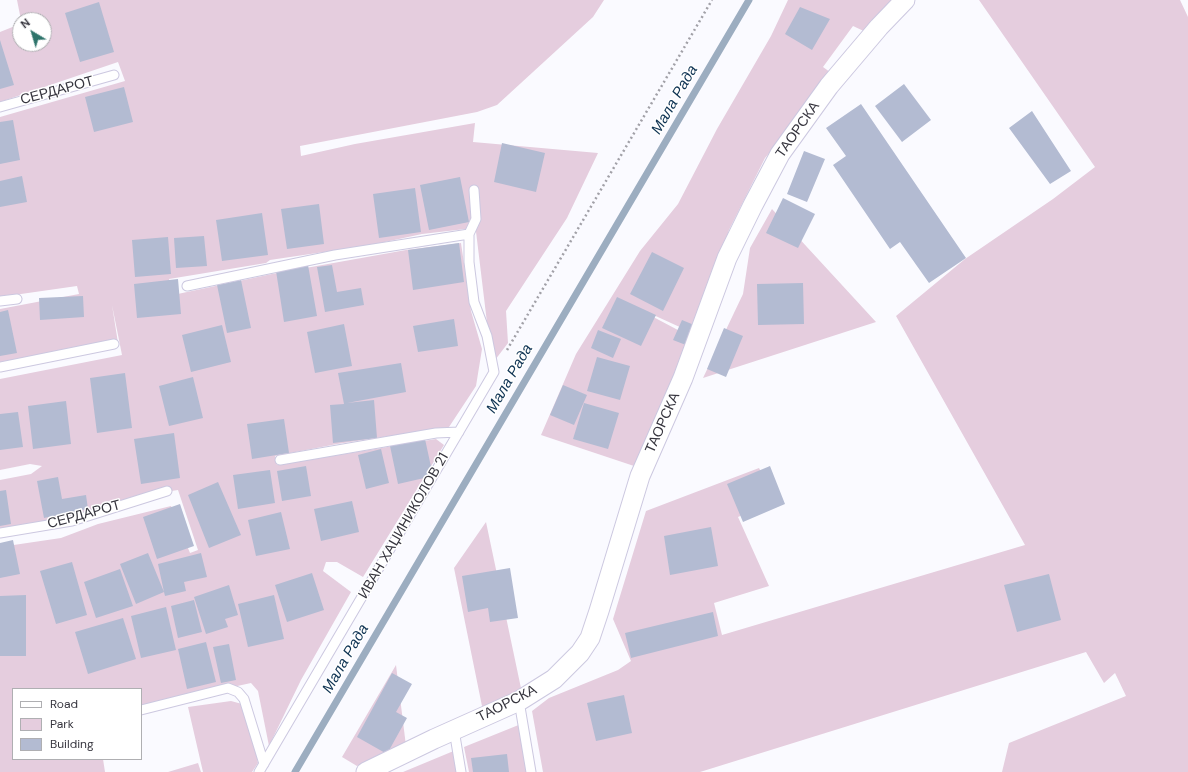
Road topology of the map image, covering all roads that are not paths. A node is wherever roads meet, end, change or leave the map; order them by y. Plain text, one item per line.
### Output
1 (905, 0) edge
2 (114, 75) dead end
3 (0, 107) edge
4 (474, 190) dead end
5 (469, 234) junction
6 (187, 286) dead end
7 (16, 299) dead end
8 (0, 301) edge
9 (114, 344) dead end
10 (0, 367) edge
11 (459, 432) junction
12 (280, 460) dead end
13 (167, 491) dead end
14 (0, 533) edge
15 (519, 701) junction
16 (142, 710) edge
17 (454, 730) junction
18 (262, 768) edge
19 (366, 772) edge
20 (461, 772) edge
21 (531, 772) edge

1 - 15 street, ТАОРСКА
2 - 3 lane, СЕРДАРОТ
4 - 5 lane
5 - 6 lane
5 - 11 lane, ИВАН ХАЏИНИКОЛОВ 21
7 - 8 lane
9 - 10 lane
11 - 12 lane, ИВАН ХАЏИНИКОЛОВ 21
11 - 18 lane, ИВАН ХАЏИНИКОЛОВ 21
13 - 14 lane, СЕРДАРОТ
15 - 17 street, ТАОРСКА
15 - 21 lane
16 - 18 lane, ИВАН ХАЏИНИКОЛОВ 21
17 - 19 street, ТАОРСКА
17 - 20 lane

